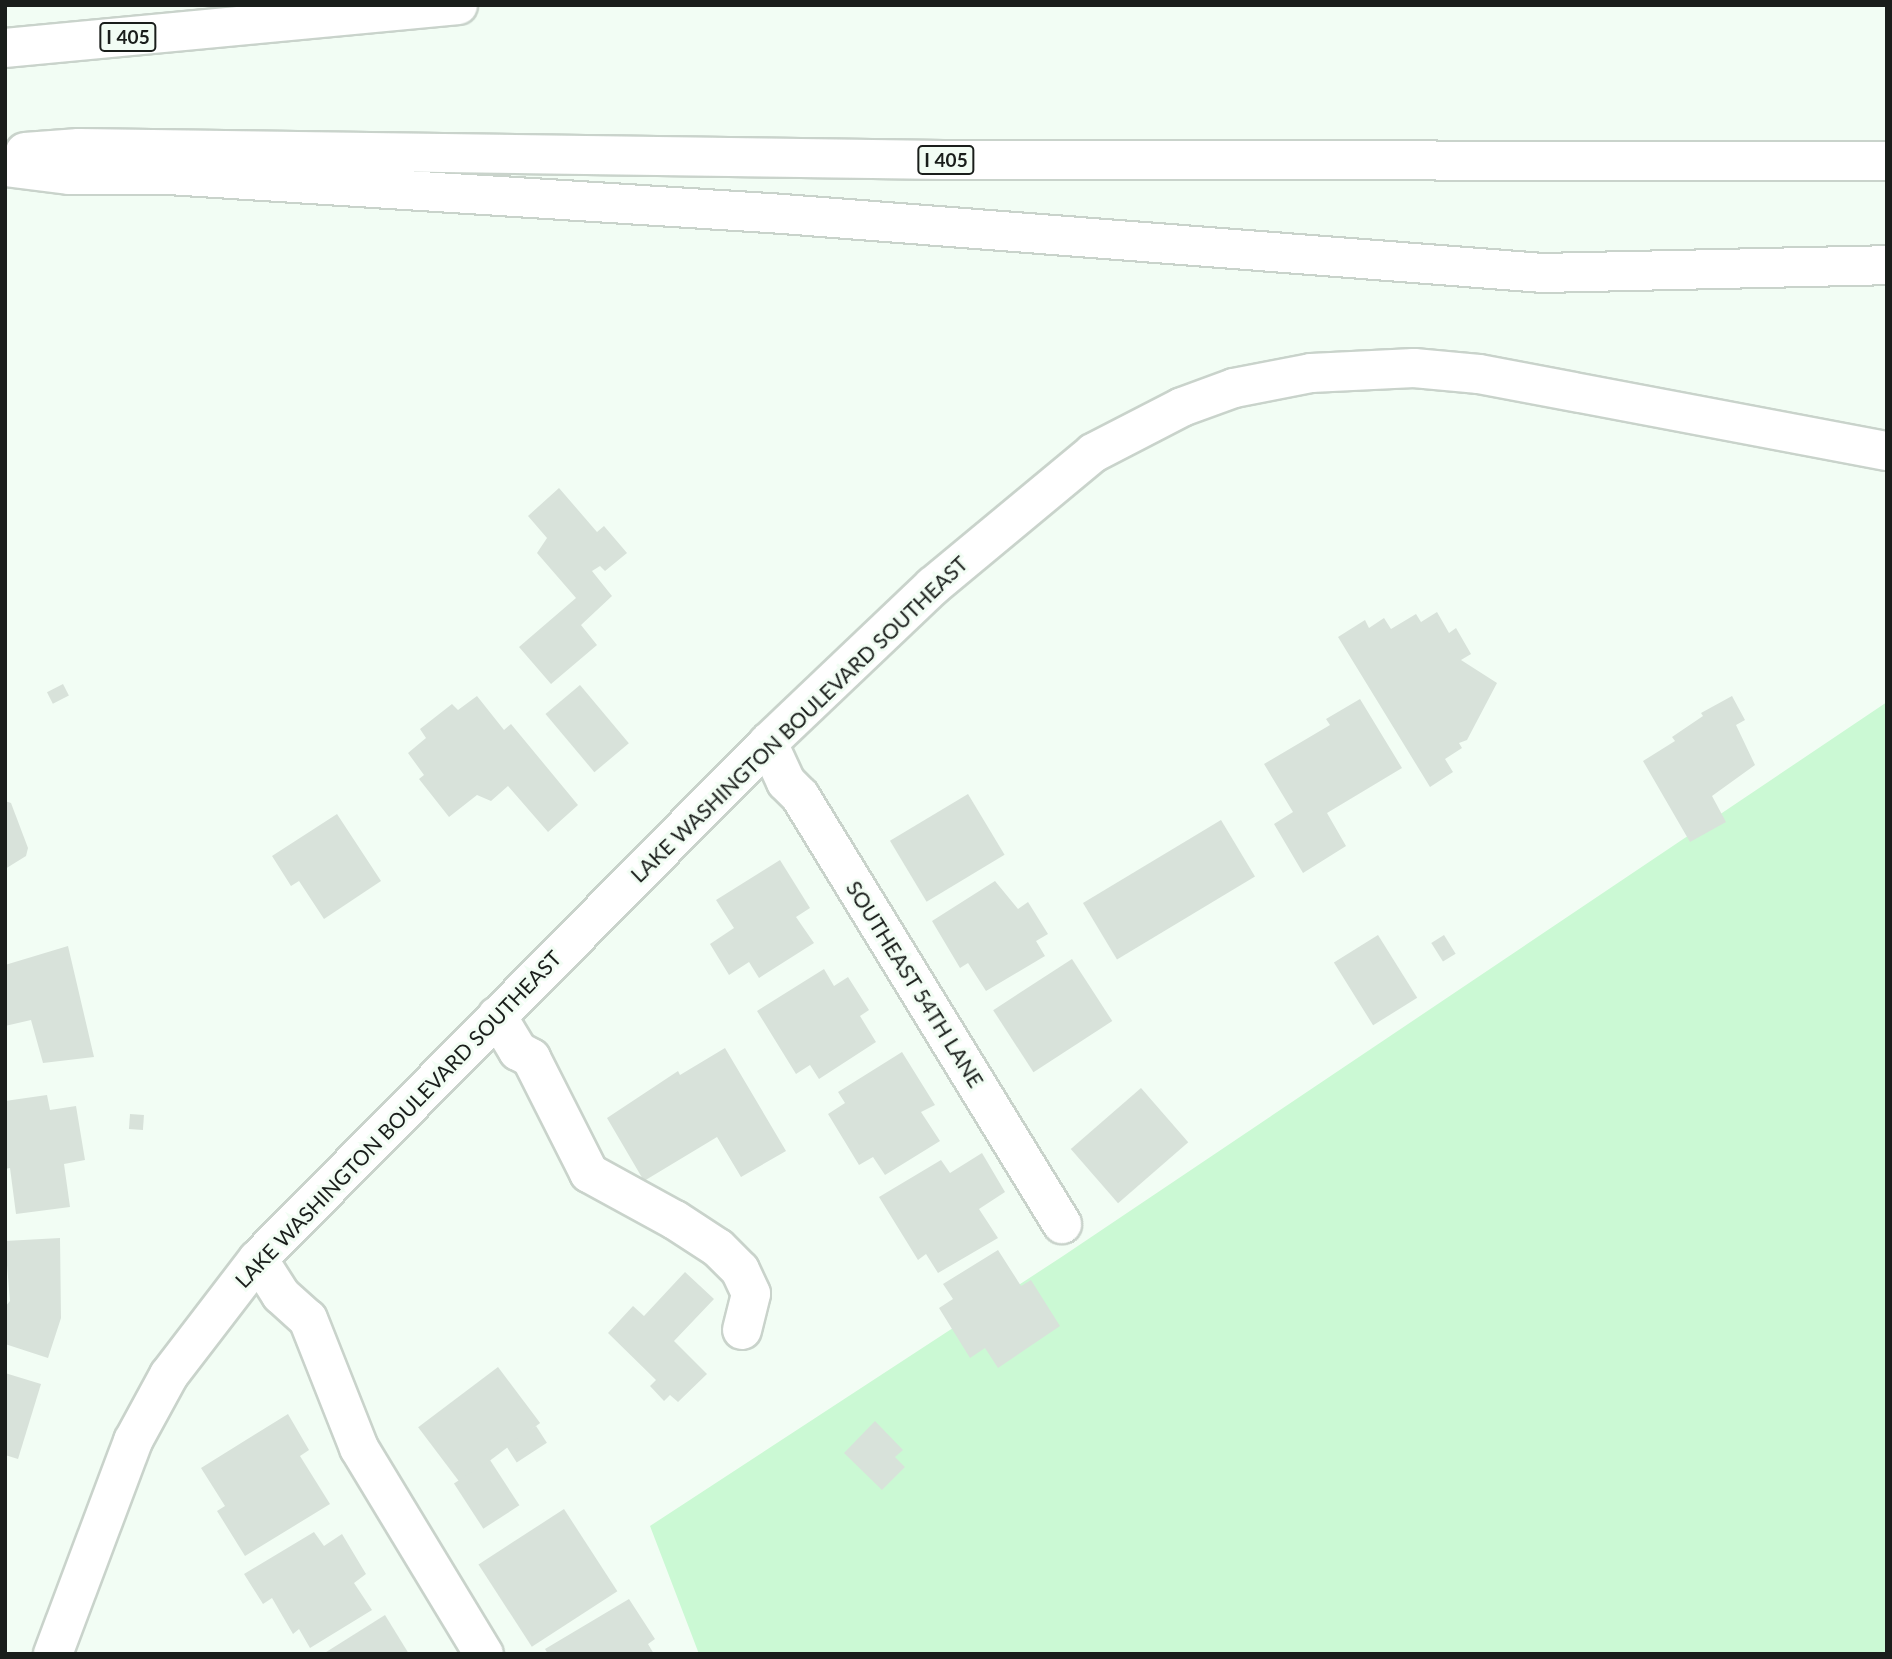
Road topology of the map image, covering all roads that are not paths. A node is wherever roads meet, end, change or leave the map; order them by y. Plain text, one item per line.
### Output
1 (312, 5) edge
2 (458, 5) edge
3 (251, 27) junction
4 (5, 48) edge
5 (5, 153) edge
6 (1887, 161) edge
7 (5, 167) edge
8 (1887, 265) edge
9 (1887, 451) edge
10 (768, 743) junction
11 (497, 1016) junction
12 (1062, 1224) dead end
13 (258, 1259) junction
14 (742, 1330) dead end
15 (54, 1654) edge
16 (484, 1654) edge

1 - 3 main road
2 - 3 main road, I 405
3 - 4 main road, I 405
5 - 6 main road, I 405
7 - 8 main road
9 - 10 main road, LAKE WASHINGTON BOULEVARD SOUTHEAST
10 - 11 main road, LAKE WASHINGTON BOULEVARD SOUTHEAST
10 - 12 main road, SOUTHEAST 54TH LANE
11 - 13 main road, LAKE WASHINGTON BOULEVARD SOUTHEAST
11 - 14 main road
13 - 15 main road, LAKE WASHINGTON BOULEVARD SOUTHEAST
13 - 16 main road

